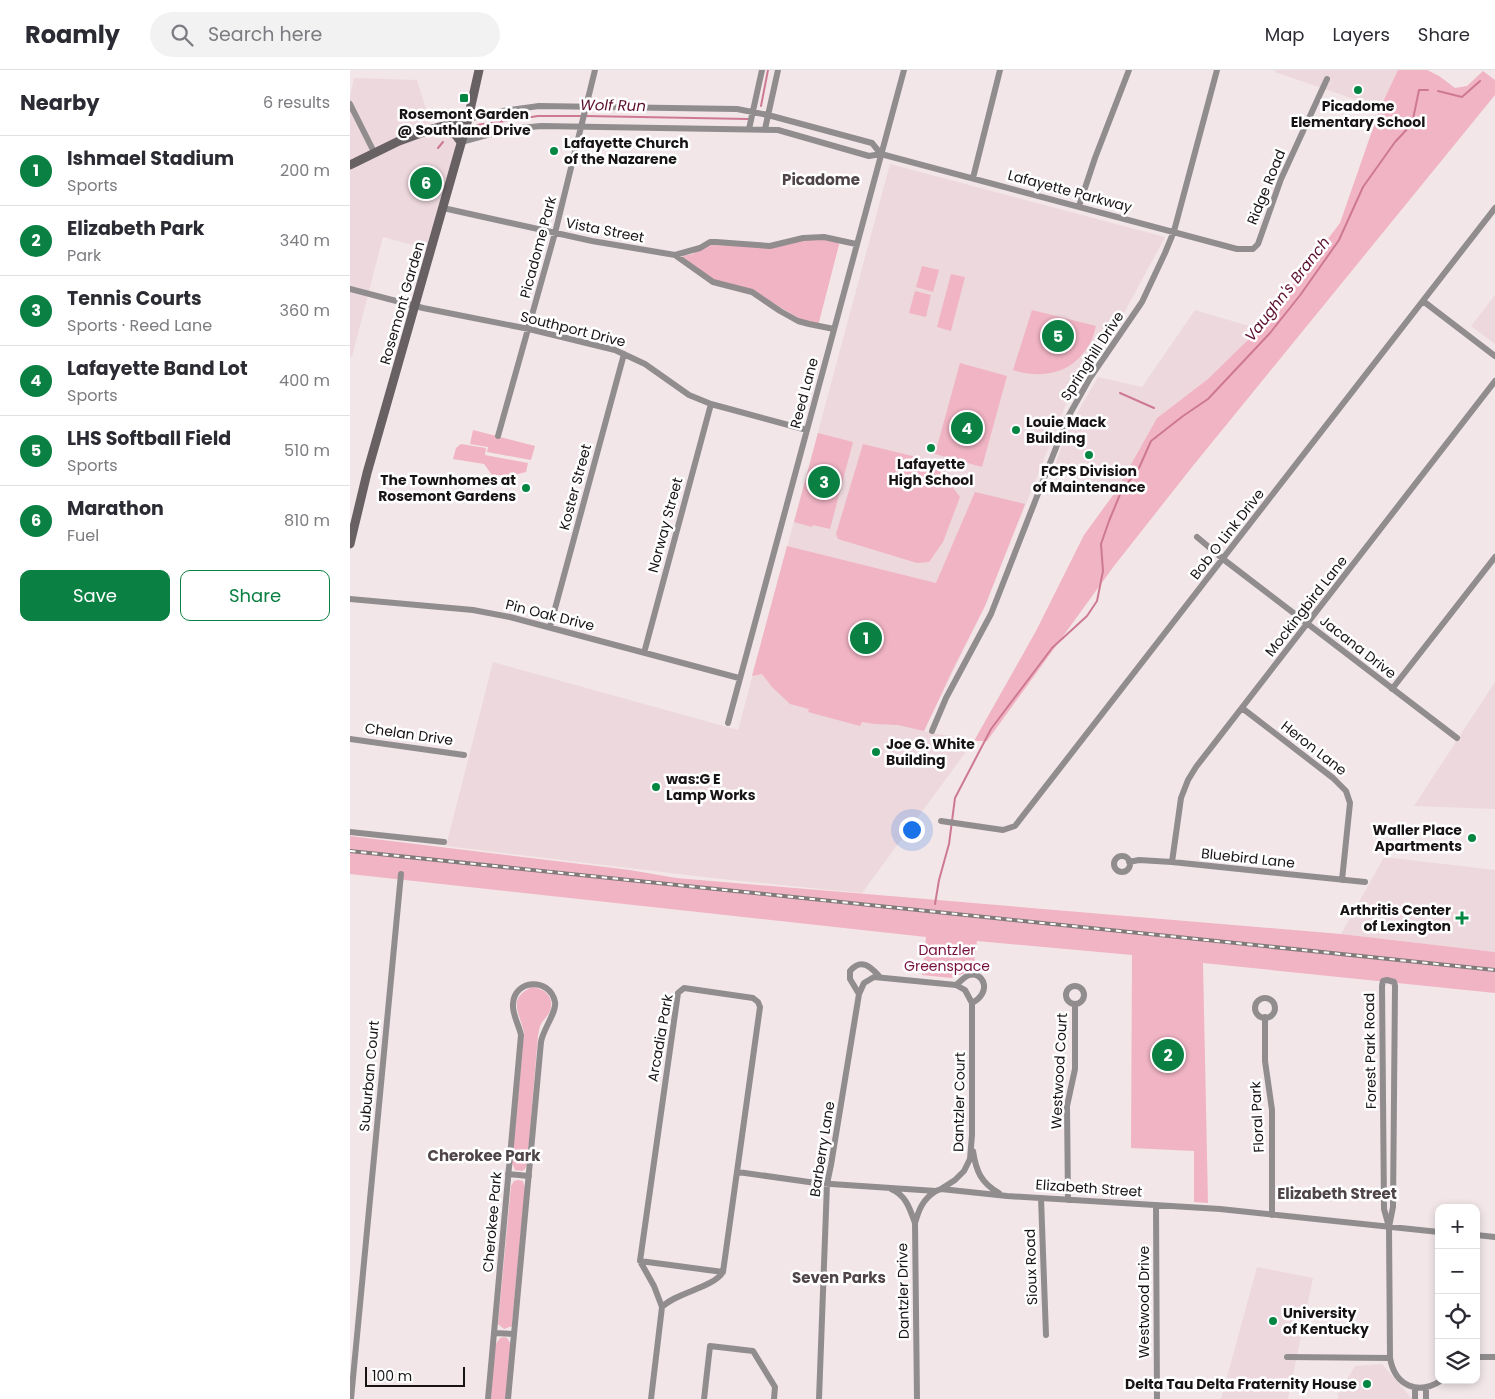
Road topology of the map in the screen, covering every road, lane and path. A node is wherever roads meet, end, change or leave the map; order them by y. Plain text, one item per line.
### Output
1 (479, 70) edge
2 (595, 70) edge
3 (762, 70) edge
4 (778, 70) edge
5 (904, 70) edge
6 (1000, 70) edge
7 (1129, 70) edge
8 (1217, 70) edge
9 (1327, 79) dead end
10 (350, 104) edge
11 (586, 108) junction
12 (753, 111) junction
13 (768, 115) junction
14 (468, 119) junction
15 (583, 124) junction
16 (432, 129) junction
17 (749, 129) junction
18 (765, 129) junction
19 (461, 142) junction
20 (374, 152) junction
21 (881, 154) junction
22 (350, 165) edge
23 (973, 178) junction
24 (1079, 206) junction
25 (443, 208) junction
26 (1495, 208) edge
27 (1174, 231) junction
28 (555, 233) junction
29 (856, 244) junction
30 (1253, 249) joint
31 (675, 255) junction
32 (350, 289) edge
33 (1423, 301) junction
34 (415, 306) junction
35 (529, 329) junction
36 (834, 329) junction
37 (624, 354) junction
38 (1495, 356) edge
39 (1495, 380) edge
40 (711, 404) junction
41 (807, 430) junction
42 (498, 436) dead end
43 (1197, 537) dead end
44 (350, 544) edge
45 (1495, 557) edge
46 (1223, 559) junction
47 (350, 599) edge
48 (1308, 624) junction
49 (550, 627) junction
50 (644, 653) junction
51 (739, 678) junction
52 (1392, 689) junction
53 (1242, 708) junction
54 (728, 723) dead end
55 (932, 731) dead end
56 (1456, 738) dead end
57 (350, 739) edge
58 (464, 755) dead end
59 (941, 821) dead end
60 (350, 832) edge
61 (444, 842) dead end
62 (1130, 862) dead end
63 (1172, 862) junction
64 (401, 874) dead end
65 (1342, 880) junction
66 (1365, 882) dead end
67 (879, 976) junction
68 (956, 984) junction
69 (859, 994) junction
70 (972, 1003) junction
71 (1075, 1005) dead end
72 (1265, 1017) dead end
73 (1383, 1098) junction
74 (1394, 1098) junction
75 (972, 1135) junction
76 (738, 1172) junction
77 (508, 1174) junction
78 (529, 1176) junction
79 (827, 1184) junction
80 (882, 1186) junction
81 (938, 1190) junction
82 (1003, 1195) junction
83 (1041, 1198) junction
84 (1068, 1200) junction
85 (1156, 1205) junction
86 (1272, 1215) junction
87 (915, 1223) junction
88 (1389, 1227) junction
89 (1435, 1232) edge
90 (1480, 1235) edge
91 (1495, 1237) edge
92 (640, 1261) junction
93 (723, 1272) junction
94 (662, 1308) junction
95 (494, 1332) junction
96 (514, 1334) junction
97 (1046, 1335) dead end
98 (1287, 1357) dead end
99 (1480, 1357) edge
100 (1390, 1358) junction
101 (1495, 1358) edge
102 (1435, 1384) edge
103 (1415, 1388) junction
104 (1426, 1388) junction
105 (351, 1399) edge
106 (488, 1399) edge
107 (508, 1399) edge
108 (651, 1399) edge
109 (704, 1399) edge
110 (774, 1399) edge
111 (819, 1399) edge
112 (917, 1399) edge
113 (1156, 1399) edge
114 (1415, 1399) edge
115 (1426, 1399) edge

1 - 14 street, Rosemont Garden
2 - 11 street, Picadome Park
3 - 12 street
4 - 13 street
5 - 21 street, Reed Lane
6 - 23 street
7 - 24 street
8 - 27 street, Springhill Drive
9 - 30 street, Ridge Road
10 - 20 street
11 - 12 street, Lafayette Parkway
11 - 14 street, Lafayette Parkway
11 - 15 street, Picadome Park
12 - 13 street, Lafayette Parkway
12 - 17 street
13 - 18 street
13 - 21 street, Lafayette Parkway
14 - 16 street
14 - 19 street, Rosemont Garden
15 - 17 street, Lafayette Parkway
15 - 19 street, Lafayette Parkway
15 - 28 street, Picadome Park
16 - 19 street
16 - 20 street
17 - 18 street, Lafayette Parkway
18 - 21 street, Lafayette Parkway
19 - 25 street, Rosemont Garden
20 - 22 street
21 - 23 street, Lafayette Parkway
21 - 29 street, Reed Lane
23 - 24 street, Lafayette Parkway
24 - 27 street, Lafayette Parkway
25 - 28 street, Vista Street
25 - 34 street, Rosemont Garden
26 - 33 street, Bob O Link Drive
27 - 30 street, Lafayette Parkway
27 - 55 street, Springhill Drive
28 - 31 street, Vista Street
28 - 35 street, Picadome Park
29 - 31 street
29 - 36 street, Reed Lane
31 - 36 street
32 - 34 street, Southport Drive
33 - 38 street
33 - 46 street, Bob O Link Drive
34 - 35 street, Southport Drive
34 - 44 street, Rosemont Garden
35 - 37 street, Southport Drive
35 - 42 street, Picadome Park
36 - 41 street, Reed Lane
37 - 40 street, Southport Drive
37 - 49 street, Koster Street
39 - 48 street, Mockingbird Lane
40 - 41 street, Southport Drive
40 - 50 street, Norway Street
41 - 51 street, Reed Lane
43 - 46 street, Jacana Drive
45 - 52 street
46 - 48 street, Jacana Drive
46 - 59 street, Bob O Link Drive
47 - 49 street, Pin Oak Drive
48 - 52 street, Jacana Drive
48 - 53 street, Mockingbird Lane
49 - 50 street, Pin Oak Drive
50 - 51 street, Pin Oak Drive
51 - 54 street, Reed Lane
52 - 56 street, Jacana Drive
53 - 63 street, Mockingbird Lane
53 - 65 street, Heron Lane
57 - 58 street, Chelan Drive
60 - 61 street
62 - 63 street, Bluebird Lane
63 - 65 street, Bluebird Lane
64 - 105 street, Suburban Court
65 - 66 street, Bluebird Lane
67 - 68 street
67 - 69 street
67 - 69 street
68 - 70 street
68 - 70 street
69 - 79 street, Barberry Lane
70 - 75 street, Dantzler Court
71 - 84 street, Westwood Court
72 - 86 street, Floral Park
73 - 74 street
73 - 74 street, Forest Park Road
73 - 88 street, Forest Park Road
74 - 88 street, Forest Park Road
75 - 81 street, Dantzler Court
75 - 82 street
76 - 79 street, Elizabeth Street
76 - 92 street, Arcadia Park
76 - 93 street, Arcadia Park
77 - 78 street
77 - 78 street, Cherokee Park
77 - 95 street, Cherokee Park
78 - 96 street, Cherokee Park
79 - 80 street, Elizabeth Street
79 - 111 street, Barberry Lane
80 - 81 street, Elizabeth Street
80 - 87 street
81 - 82 street, Elizabeth Street
81 - 87 street, Dantzler Drive
82 - 83 street, Elizabeth Street
83 - 84 street, Elizabeth Street
83 - 97 street, Sioux Road
84 - 85 street, Elizabeth Street
85 - 86 street, Elizabeth Street
85 - 113 street, Westwood Drive
86 - 88 street, Elizabeth Street
87 - 112 street, Dantzler Drive
88 - 89 street, Elizabeth Street
88 - 100 street, Forest Park Road
90 - 91 street
92 - 93 street
92 - 94 street
93 - 94 street
94 - 108 street
95 - 96 street
95 - 106 street, Cherokee Park
96 - 107 street, Cherokee Park
98 - 100 street
99 - 101 street
100 - 103 street
102 - 104 street
103 - 104 street
103 - 114 street
104 - 115 street
109 - 110 street

